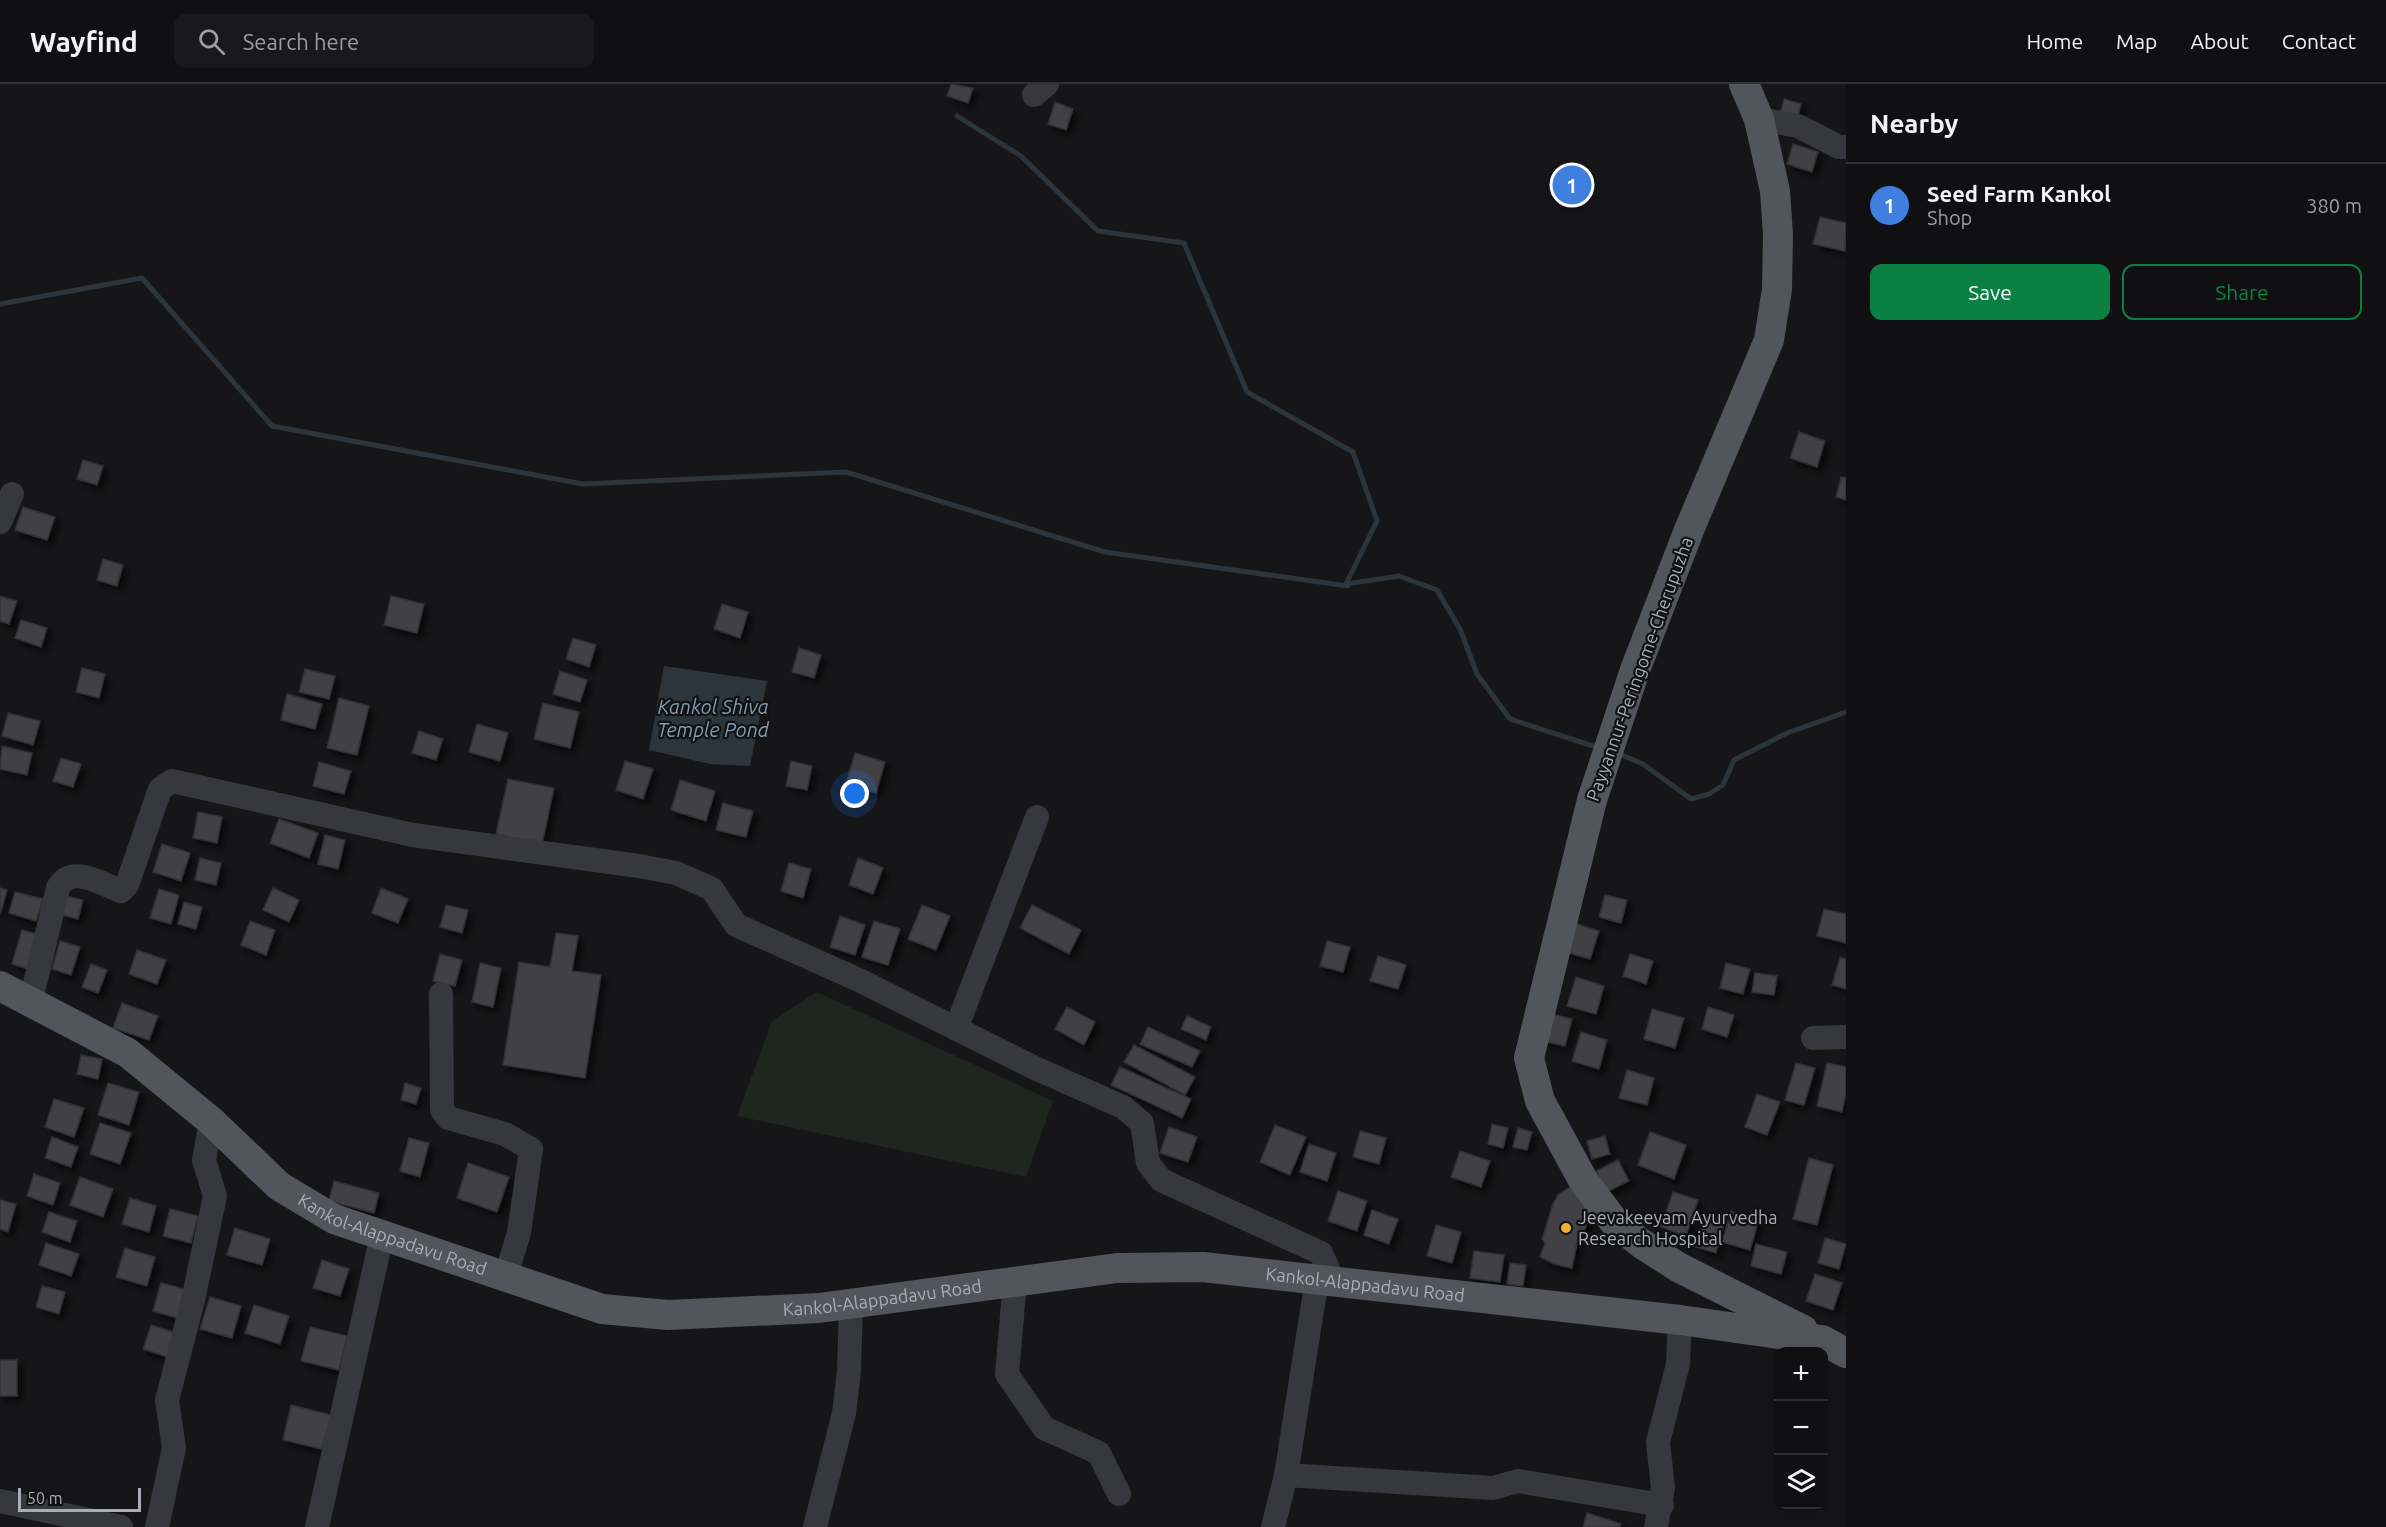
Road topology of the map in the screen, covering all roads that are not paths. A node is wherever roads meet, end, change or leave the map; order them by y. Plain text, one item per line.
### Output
1 (1744, 84) edge
2 (1759, 119) junction
3 (1846, 147) edge
4 (12, 494) dead end
5 (0, 522) edge
6 (1037, 817) dead end
7 (0, 986) edge
8 (441, 994) dead end
9 (31, 1000) junction
10 (956, 1029) junction
11 (1846, 1037) edge
12 (1813, 1038) dead end
13 (211, 1121) junction
14 (382, 1235) junction
15 (505, 1278) junction
16 (1325, 1280) junction
17 (1015, 1281) junction
18 (851, 1303) junction
19 (1680, 1320) junction
20 (1834, 1346) edge
21 (1286, 1475) junction
22 (1119, 1494) dead end
23 (0, 1501) edge
24 (1659, 1516) edge
25 (121, 1527) edge
26 (157, 1527) edge
27 (317, 1527) edge
28 (815, 1527) edge
29 (1273, 1527) edge

1 - 2 main road, Payyannur-Peringome-Cherupuzha
2 - 3 street
2 - 20 main road, Payyannur-Peringome-Cherupuzha
4 - 5 street
6 - 10 street
7 - 9 main road, Kankol-Alappadavu Road
8 - 15 street
9 - 10 street
9 - 13 main road, Kankol-Alappadavu Road
10 - 16 street
11 - 12 street
13 - 14 main road, Kankol-Alappadavu Road
13 - 26 street
14 - 15 main road, Kankol-Alappadavu Road
14 - 27 street
15 - 18 main road, Kankol-Alappadavu Road
16 - 17 main road, Kankol-Alappadavu Road
16 - 19 main road, Kankol-Alappadavu Road
16 - 21 street
17 - 18 main road, Kankol-Alappadavu Road
17 - 22 street
18 - 28 street
19 - 20 main road, Kankol-Alappadavu Road
19 - 24 street
21 - 24 street
21 - 29 street
23 - 25 street

